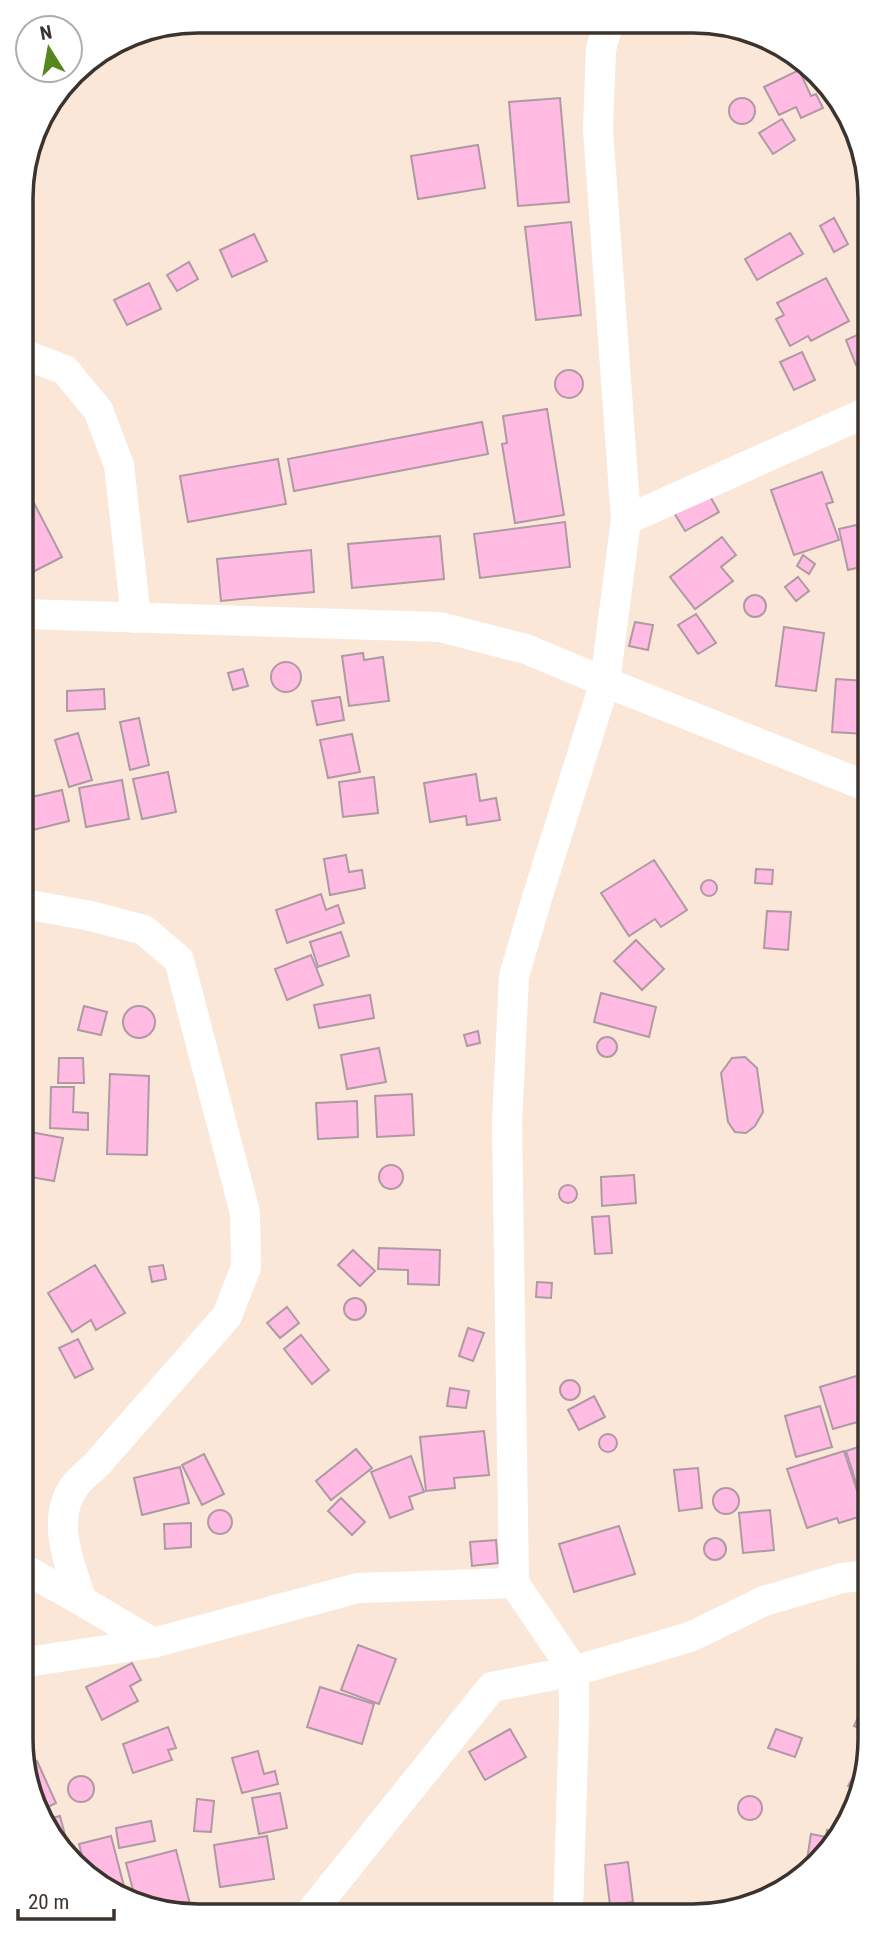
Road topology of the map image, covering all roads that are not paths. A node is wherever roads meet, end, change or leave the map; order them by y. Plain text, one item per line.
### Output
1 (605, 33) edge
2 (34, 358) edge
3 (858, 416) edge
4 (626, 520) junction
5 (34, 614) edge
6 (136, 618) junction
7 (605, 682) junction
8 (858, 783) edge
9 (34, 906) edge
10 (33, 1574) edge
11 (857, 1577) edge
12 (514, 1583) junction
13 (82, 1601) junction
14 (153, 1643) junction
15 (33, 1661) edge
16 (574, 1671) junction
17 (317, 1904) edge
18 (568, 1904) edge

1 - 4 street
2 - 6 street
3 - 4 street
4 - 7 street
5 - 6 street
6 - 7 street
7 - 8 street
7 - 12 street
9 - 13 street
10 - 13 street
11 - 16 street
12 - 14 street
12 - 16 street
13 - 14 street
14 - 15 street
16 - 17 street
16 - 18 street

